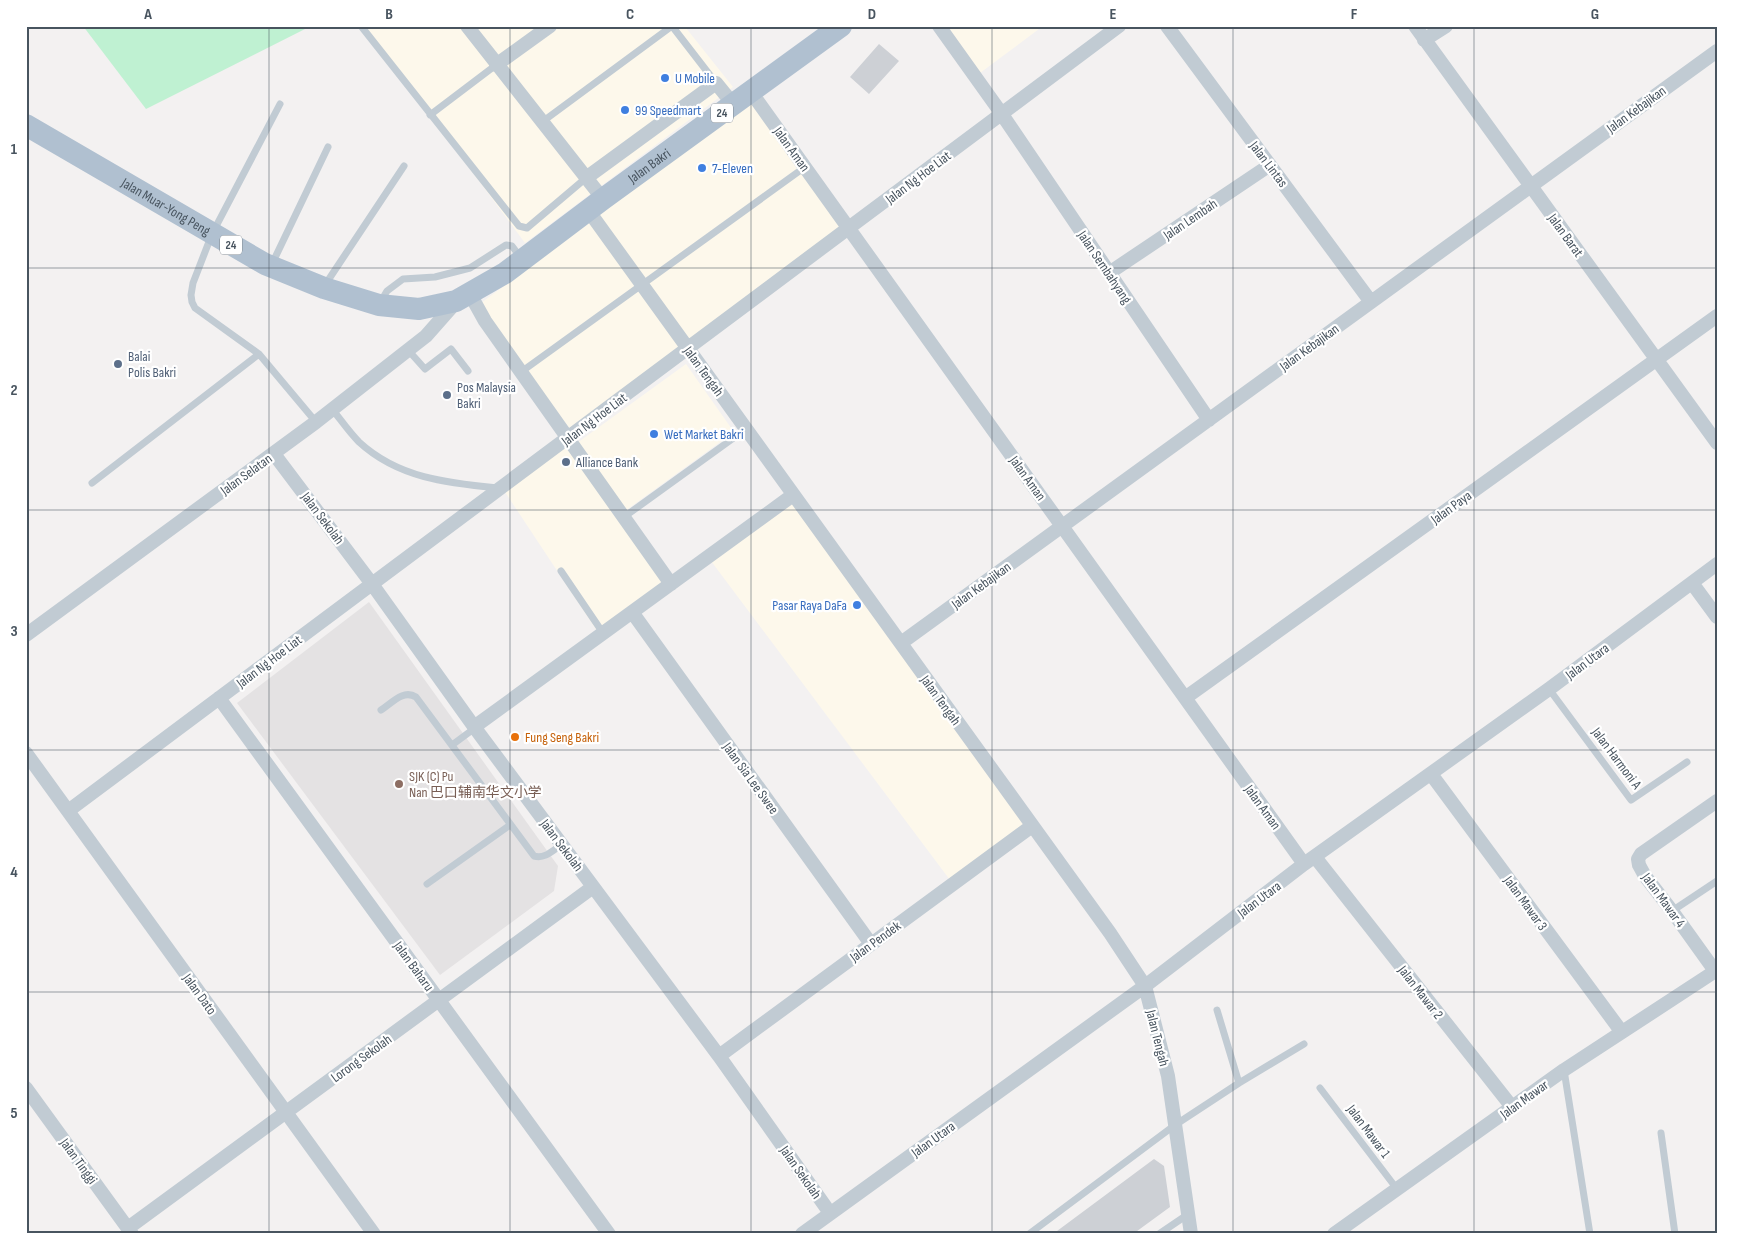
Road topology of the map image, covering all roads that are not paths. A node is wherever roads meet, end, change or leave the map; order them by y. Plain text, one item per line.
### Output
1 (361, 26) edge
2 (467, 26) edge
3 (550, 26) edge
4 (672, 26) edge
5 (939, 26) edge
6 (1119, 26) edge
7 (1167, 26) edge
8 (1414, 26) edge
9 (1446, 26) edge
10 (831, 31) edge
11 (1424, 40) junction
12 (1717, 51) edge
13 (496, 64) junction
14 (716, 83) junction
15 (742, 98) junction
16 (280, 104) dead end
17 (998, 108) junction
18 (430, 115) junction
19 (542, 122) junction
20 (26, 124) edge
21 (328, 147) dead end
22 (1270, 165) junction
23 (404, 166) dead end
24 (805, 167) junction
25 (586, 178) junction
26 (1530, 186) junction
27 (596, 205) junction
28 (849, 228) junction
29 (212, 234) junction
30 (523, 260) junction
31 (271, 266) junction
32 (1109, 273) junction
33 (642, 284) junction
34 (324, 288) junction
35 (1371, 302) junction
36 (379, 305) junction
37 (472, 306) junction
38 (1717, 316) edge
39 (688, 348) junction
40 (408, 350) junction
41 (259, 354) junction
42 (1656, 359) junction
43 (468, 370) dead end
44 (521, 372) junction
45 (332, 409) junction
46 (1209, 420) junction
47 (316, 422) junction
48 (746, 430) junction
49 (568, 438) junction
50 (1717, 443) edge
51 (274, 454) junction
52 (92, 484) dead end
53 (501, 488) junction
54 (793, 494) junction
55 (624, 517) junction
56 (1062, 526) junction
57 (1717, 564) edge
58 (561, 570) dead end
59 (1692, 583) junction
60 (372, 584) junction
61 (671, 584) junction
62 (632, 612) junction
63 (1717, 617) edge
64 (603, 632) junction
65 (26, 636) edge
66 (901, 644) junction
67 (1551, 691) junction
68 (219, 698) junction
69 (1185, 698) junction
70 (381, 710) dead end
71 (474, 728) junction
72 (452, 745) junction
73 (26, 753) edge
74 (1687, 762) dead end
75 (1431, 774) junction
76 (1717, 801) edge
77 (68, 811) junction
78 (510, 825) junction
79 (1032, 826) junction
80 (561, 845) junction
81 (1318, 865) junction
82 (1717, 881) edge
83 (426, 884) dead end
84 (593, 888) junction
85 (1672, 911) junction
86 (871, 944) junction
87 (1716, 970) edge
88 (1145, 986) junction
89 (439, 1000) junction
90 (1217, 1010) dead end
91 (1621, 1031) junction
92 (1304, 1044) dead end
93 (719, 1056) junction
94 (1564, 1070) junction
95 (1239, 1083) junction
96 (26, 1088) edge
97 (1320, 1088) dead end
98 (1512, 1108) junction
99 (286, 1112) junction
100 (1175, 1126) junction
101 (1661, 1133) dead end
102 (1397, 1189) junction
103 (830, 1213) junction
104 (1187, 1214) junction
105 (130, 1231) edge
106 (374, 1234) edge
107 (609, 1234) edge
108 (802, 1234) edge
109 (1029, 1234) edge
110 (1159, 1234) edge
111 (1191, 1234) edge
112 (1334, 1234) edge
113 (1590, 1234) edge
114 (1675, 1234) edge

1 - 18 lane
2 - 13 street, Jalan Tengah
3 - 13 street
4 - 14 lane
4 - 19 lane
5 - 17 street, Jalan Sembahyang
6 - 17 street, Jalan Ng Hoe Liat
7 - 22 street, Jalan Lintas
8 - 11 street, Jalan Barat
9 - 11 street
10 - 15 main road, Jalan Bakri / 24
11 - 26 street, Jalan Barat
12 - 26 street, Jalan Kebajikan
13 - 18 lane
13 - 19 street, Jalan Tengah
14 - 15 street, Jalan Aman
14 - 25 street
15 - 24 street, Jalan Aman
15 - 27 main road, Jalan Bakri / 24
16 - 29 lane
17 - 28 street, Jalan Ng Hoe Liat
17 - 32 street, Jalan Sembahyang
18 - 25 lane
19 - 25 street, Jalan Tengah
20 - 29 main road, Jalan Muar-Yong Peng / 24
21 - 31 lane
22 - 32 street, Jalan Lembah
22 - 35 street, Jalan Lintas
23 - 34 lane
24 - 28 street, Jalan Aman
24 - 33 lane
25 - 27 street, Jalan Tengah
26 - 35 street, Jalan Kebajikan
26 - 42 street, Jalan Barat
27 - 30 main road, Jalan Bakri / 24
27 - 33 street, Jalan Tengah
28 - 39 street, Jalan Ng Hoe Liat
28 - 56 street, Jalan Aman
29 - 31 main road, Jalan Muar-Yong Peng / 24
29 - 41 lane
30 - 36 lane
30 - 37 main road, Jalan Bakri / 24
31 - 34 main road, Jalan Muar-Yong Peng / 24
32 - 46 street, Jalan Sembahyang
33 - 39 street, Jalan Tengah
33 - 44 lane
34 - 36 main road, Jalan Muar-Yong Peng / 24
35 - 46 street, Jalan Kebajikan
36 - 37 main road, Jalan Muar-Yong Peng / 24
37 - 40 street, Jalan Selatan
37 - 44 street
38 - 42 street, Jalan Paya
39 - 48 street, Jalan Tengah
39 - 49 street, Jalan Ng Hoe Liat
40 - 43 lane
40 - 45 street, Jalan Selatan
41 - 47 lane
41 - 52 lane
42 - 50 street, Jalan Barat
42 - 69 street, Jalan Paya
44 - 49 street
45 - 47 street, Jalan Selatan
45 - 53 lane
46 - 56 street, Jalan Kebajikan
47 - 51 street, Jalan Selatan
48 - 54 street, Jalan Tengah
48 - 55 lane
49 - 53 street, Jalan Ng Hoe Liat
49 - 55 street
51 - 60 street, Jalan Sekolah
51 - 65 street, Jalan Selatan
53 - 60 street, Jalan Ng Hoe Liat
54 - 61 street
54 - 66 street, Jalan Tengah
55 - 61 street
56 - 66 street, Jalan Kebajikan
56 - 69 street, Jalan Aman
57 - 59 street, Jalan Utara
58 - 64 lane
59 - 63 street
59 - 67 street, Jalan Utara
60 - 68 street, Jalan Ng Hoe Liat
60 - 71 street, Jalan Sekolah
61 - 62 street
62 - 64 street
62 - 86 street, Jalan Sia Lee Swee
64 - 71 street
66 - 79 street, Jalan Tengah
67 - 74 lane, Jalan Harmoni A
67 - 75 street, Jalan Utara
68 - 77 street, Jalan Ng Hoe Liat
68 - 89 street, Jalan Baharu
69 - 81 street, Jalan Aman
70 - 72 lane
71 - 72 lane
71 - 80 street, Jalan Sekolah
72 - 78 lane
73 - 77 street, Jalan Dato
75 - 81 street, Jalan Utara
75 - 91 street, Jalan Mawar 3
76 - 85 street, Jalan Mawar 4
77 - 99 street, Jalan Dato
78 - 80 lane
78 - 83 lane
79 - 86 street, Jalan Pendek
79 - 88 street, Jalan Tengah
80 - 84 street, Jalan Sekolah
81 - 88 street, Jalan Utara
81 - 98 street, Jalan Mawar 2
82 - 85 lane
84 - 89 street, Lorong Sekolah
84 - 93 street, Jalan Sekolah
85 - 87 street, Jalan Mawar 4
86 - 93 street, Jalan Pendek
87 - 91 street, Jalan Mawar
88 - 100 street, Jalan Tengah
88 - 103 street, Jalan Utara
89 - 99 street, Lorong Sekolah
89 - 107 street, Jalan Baharu
90 - 95 lane
91 - 94 street, Jalan Mawar
92 - 95 lane
93 - 103 street, Jalan Sekolah
94 - 98 street, Jalan Mawar
94 - 113 lane
95 - 100 lane
96 - 105 street, Jalan Tinggi
97 - 102 lane, Jalan Mawar 1
98 - 102 street, Jalan Mawar
99 - 105 street, Lorong Sekolah
99 - 106 street, Jalan Dato
100 - 104 street, Jalan Tengah
100 - 109 lane
101 - 114 lane
102 - 112 street, Jalan Mawar
103 - 108 street, Jalan Utara
104 - 110 lane
104 - 111 street, Jalan Tengah

